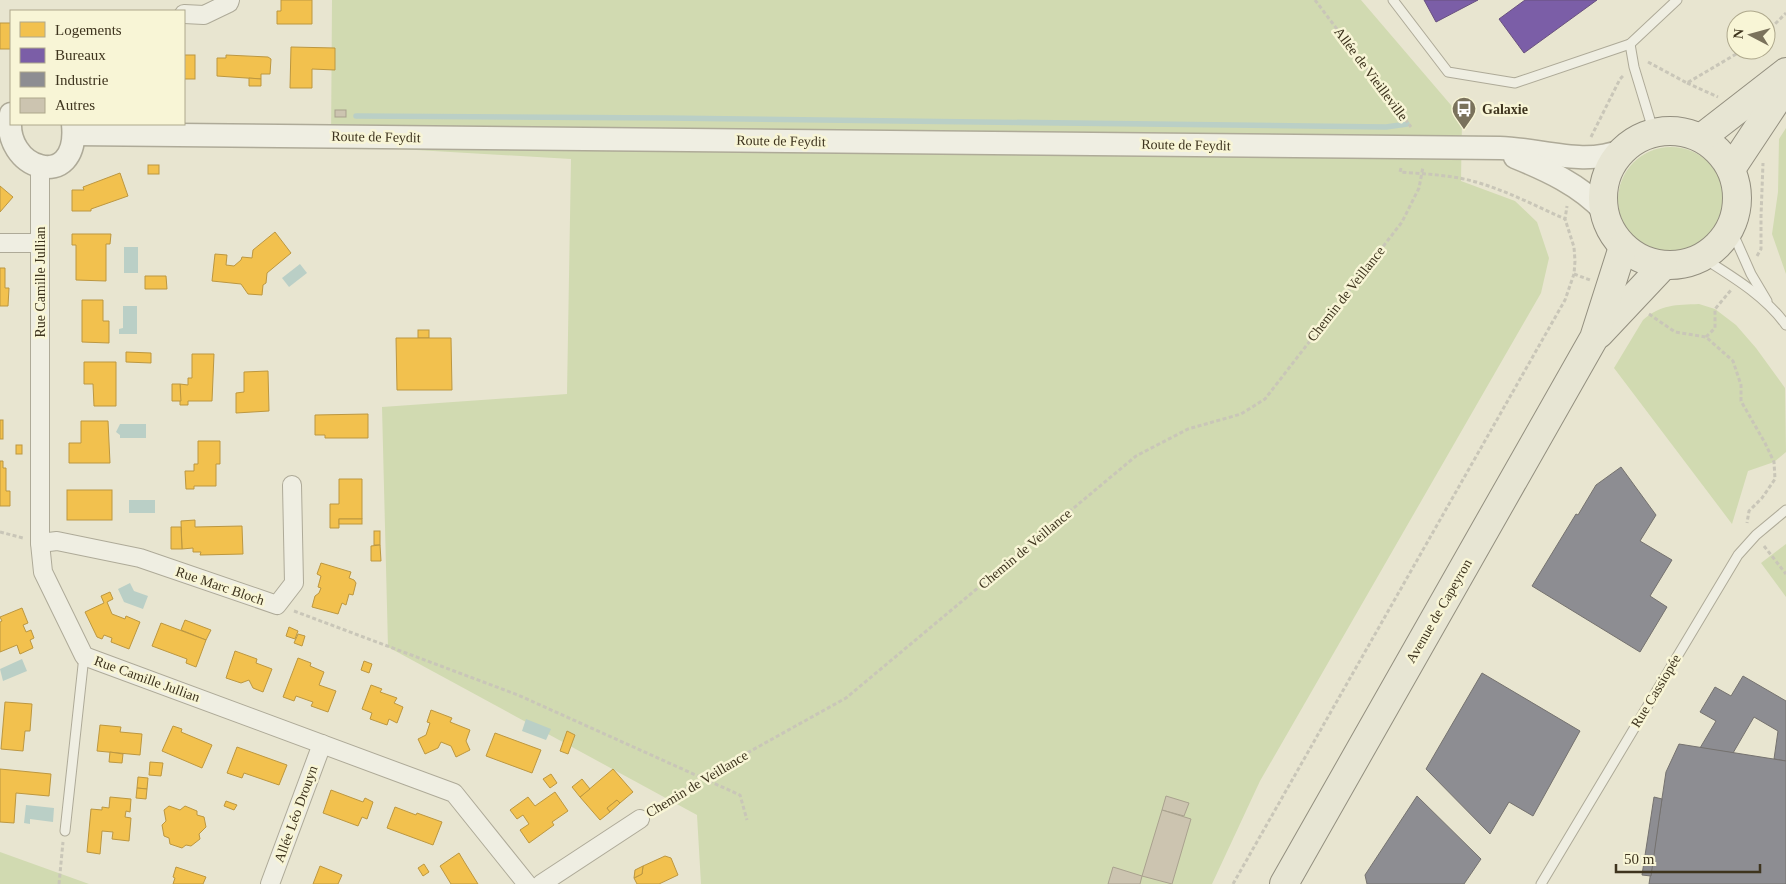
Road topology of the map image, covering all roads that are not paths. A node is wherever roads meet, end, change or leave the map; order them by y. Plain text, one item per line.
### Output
1 (230, 0) edge
2 (1393, 0) edge
3 (1677, 0) edge
4 (185, 14) edge
5 (1630, 44) junction
6 (1786, 72) edge
7 (1786, 86) edge
8 (5, 127) edge
9 (74, 129) edge
10 (1654, 133) junction
11 (1701, 138) junction
12 (1488, 149) junction
13 (1623, 150) junction
14 (40, 168) junction
15 (1731, 169) junction
16 (1604, 211) junction
17 (1731, 229) junction
18 (0, 243) edge
19 (40, 243) junction
20 (1623, 247) junction
21 (1703, 258) junction
22 (1663, 266) junction
23 (1621, 293) junction
24 (1770, 305) junction
25 (1786, 325) edge
26 (292, 485) dead end
27 (1786, 510) edge
28 (40, 543) junction
29 (84, 656) junction
30 (322, 744) junction
31 (640, 819) road end
32 (65, 831) road end
33 (270, 884) edge
34 (527, 884) edge
35 (542, 884) edge
36 (1284, 884) edge
37 (1540, 884) edge

1 - 4 street
2 - 5 lane
3 - 5 lane
5 - 10 lane
6 - 11 main road
7 - 15 main road
8 - 14 street
9 - 12 street, Route de Feydit
9 - 14 street
10 - 11 main road
10 - 13 main road
11 - 15 main road
12 - 13 street, Route de Feydit
12 - 16 street, Route de Feydit
13 - 16 main road
14 - 19 street, Rue Camille Jullian
15 - 17 main road
16 - 20 main road
17 - 21 main road
17 - 24 lane
18 - 19 street
19 - 28 street, Rue Camille Jullian
20 - 22 main road
20 - 23 main road, Avenue de Capeyron
21 - 22 main road
21 - 24 lane
22 - 23 main road, Avenue de Capeyron
23 - 36 main road, Avenue de Capeyron
24 - 25 lane
26 - 28 street, Rue Marc Bloch
27 - 37 lane, Rue Cassiopée
28 - 29 street, Rue Camille Jullian
29 - 30 street, Rue Camille Jullian
29 - 32 lane
30 - 33 street, Allée Léo Drouyn
30 - 34 street, Rue Camille Jullian
31 - 35 street, Chemin de Veillance

